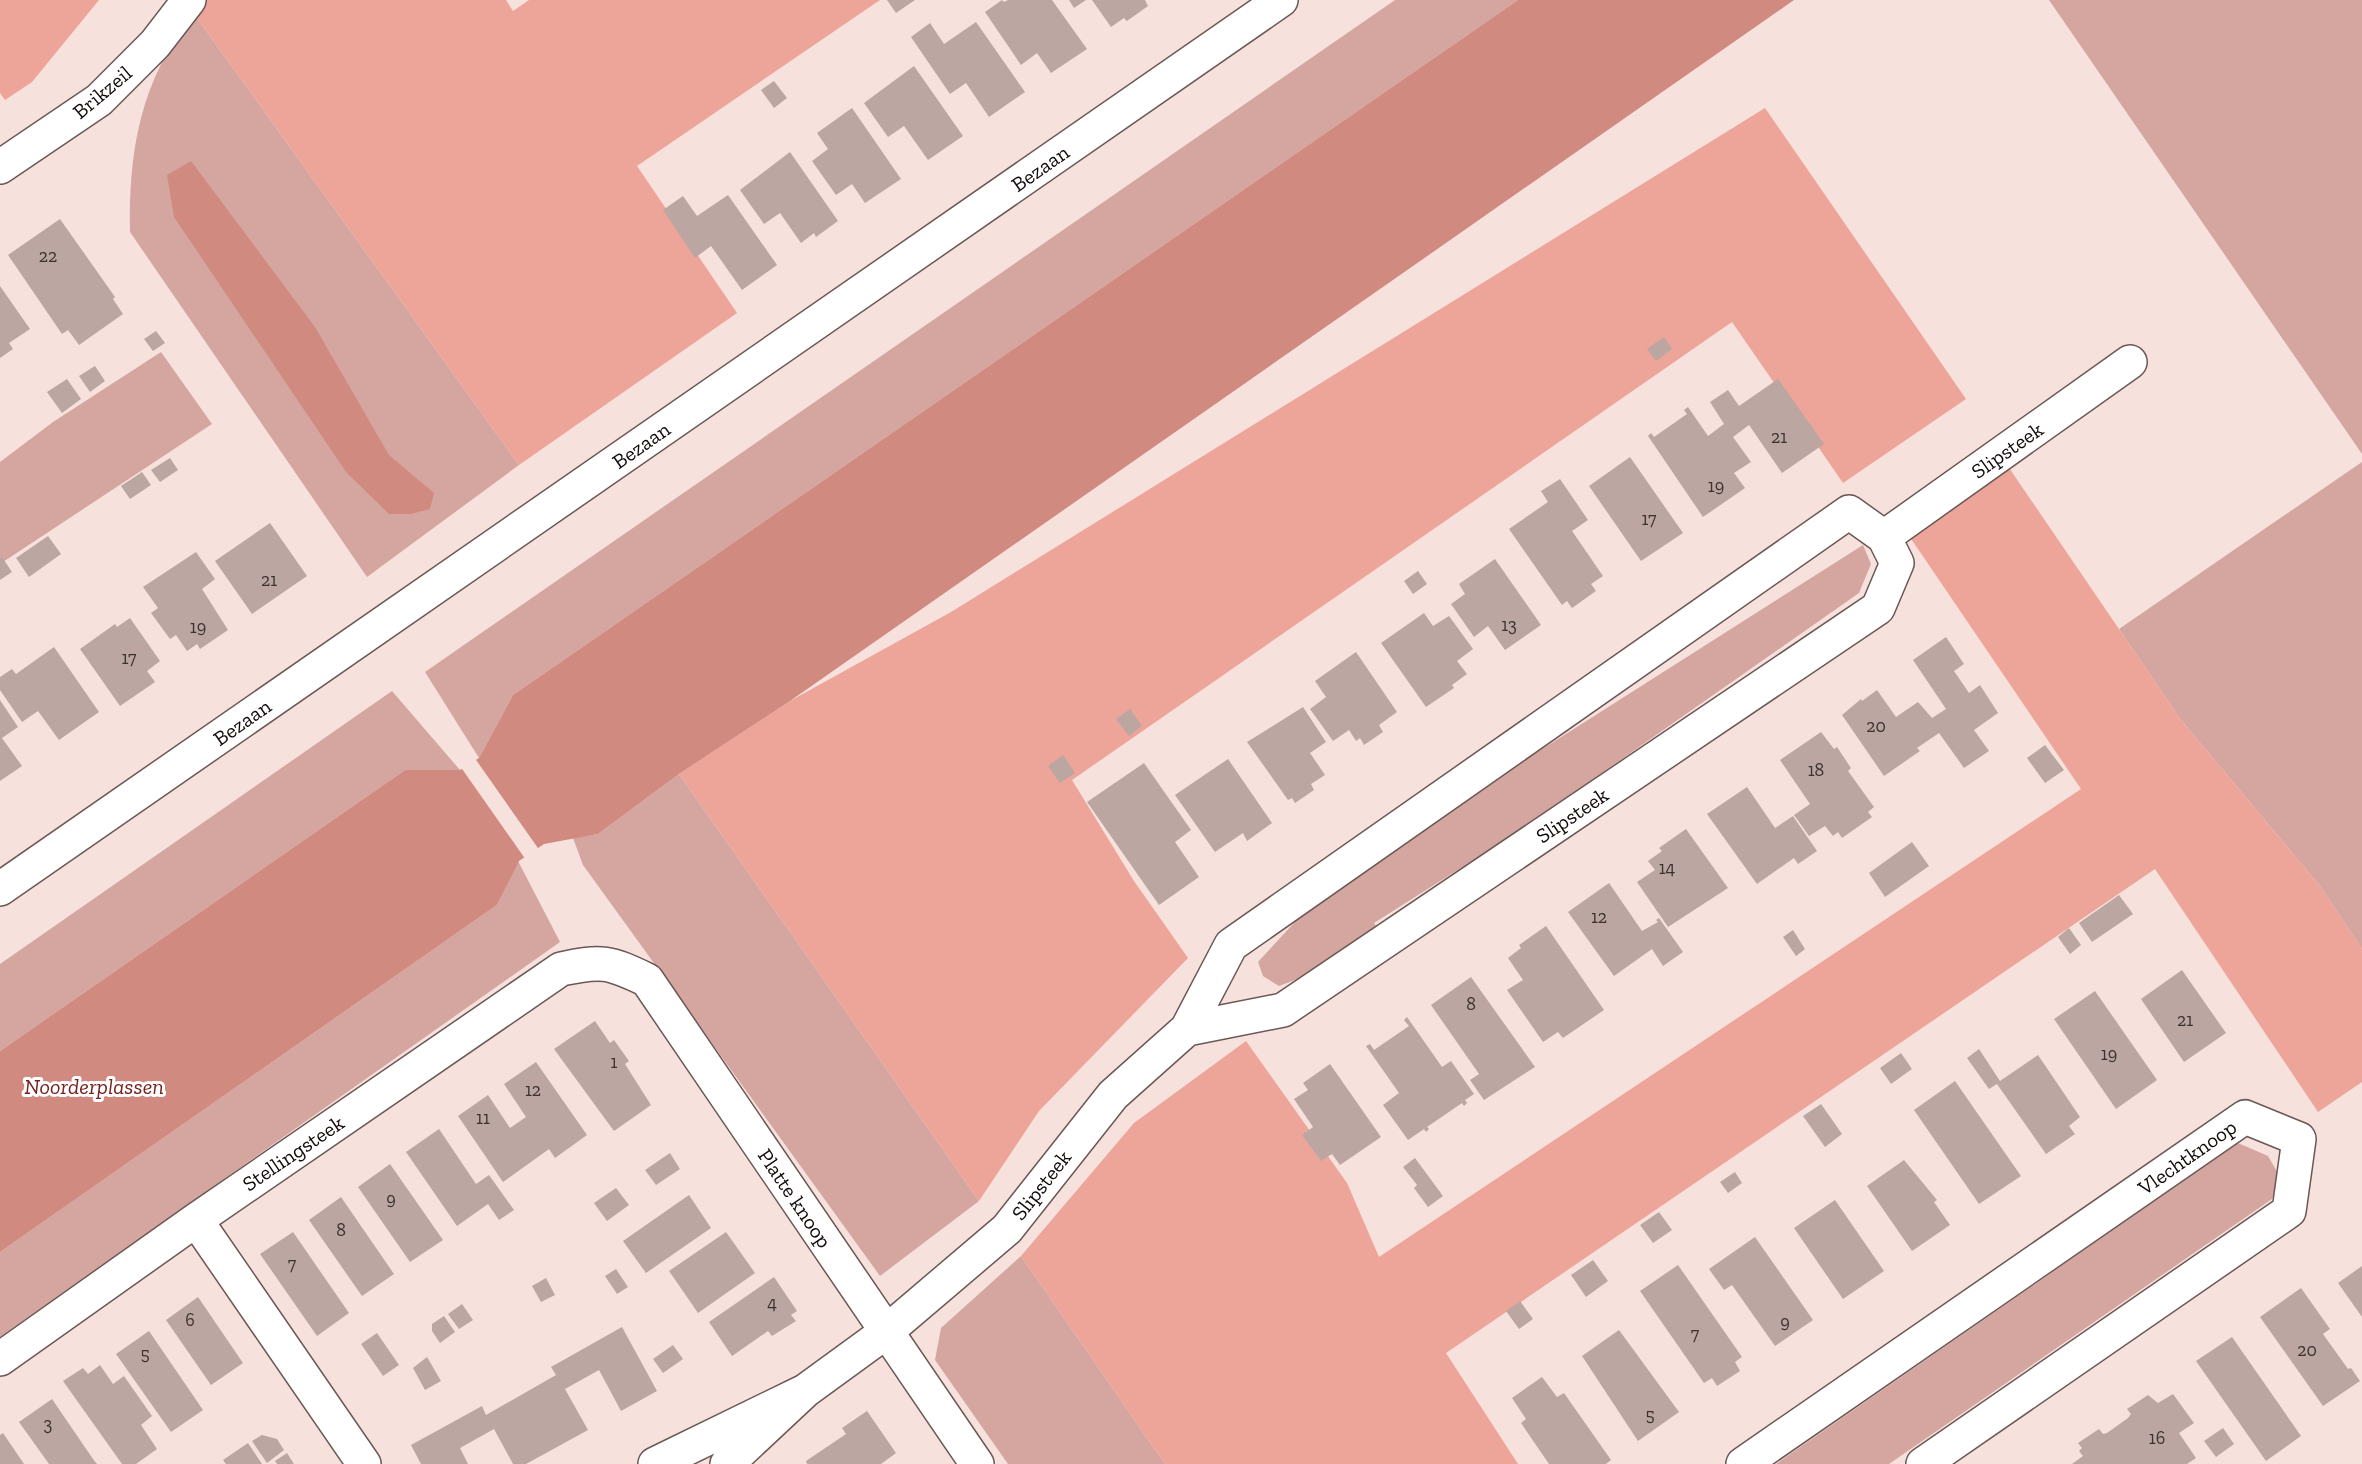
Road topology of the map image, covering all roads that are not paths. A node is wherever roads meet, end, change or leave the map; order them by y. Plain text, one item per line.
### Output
1 (189, 0) edge
2 (1281, 0) edge
3 (0, 167) edge
4 (2130, 362) dead end
5 (1884, 537) junction
6 (0, 889) edge
7 (592, 962) joint
8 (1187, 1029) junction
9 (196, 1220) junction
10 (886, 1332) junction
11 (0, 1359) edge
12 (805, 1391) junction
13 (364, 1464) edge
14 (655, 1464) edge
15 (727, 1464) edge
16 (977, 1464) edge
17 (1743, 1464) edge
18 (1923, 1464) edge

1 - 3 street, Brikzeil
2 - 6 street, Bezaan
4 - 5 street, Slipsteek
5 - 8 street, Slipsteek
5 - 8 street, Slipsteek
7 - 9 street, Stellingsteek
7 - 10 street, Platte knoop
8 - 10 street, Slipsteek
9 - 11 street, Stellingsteek
9 - 13 street
10 - 12 street, Slipsteek
10 - 16 street, Platte knoop
12 - 14 street
12 - 15 street
17 - 18 street, Vlechtknoop

